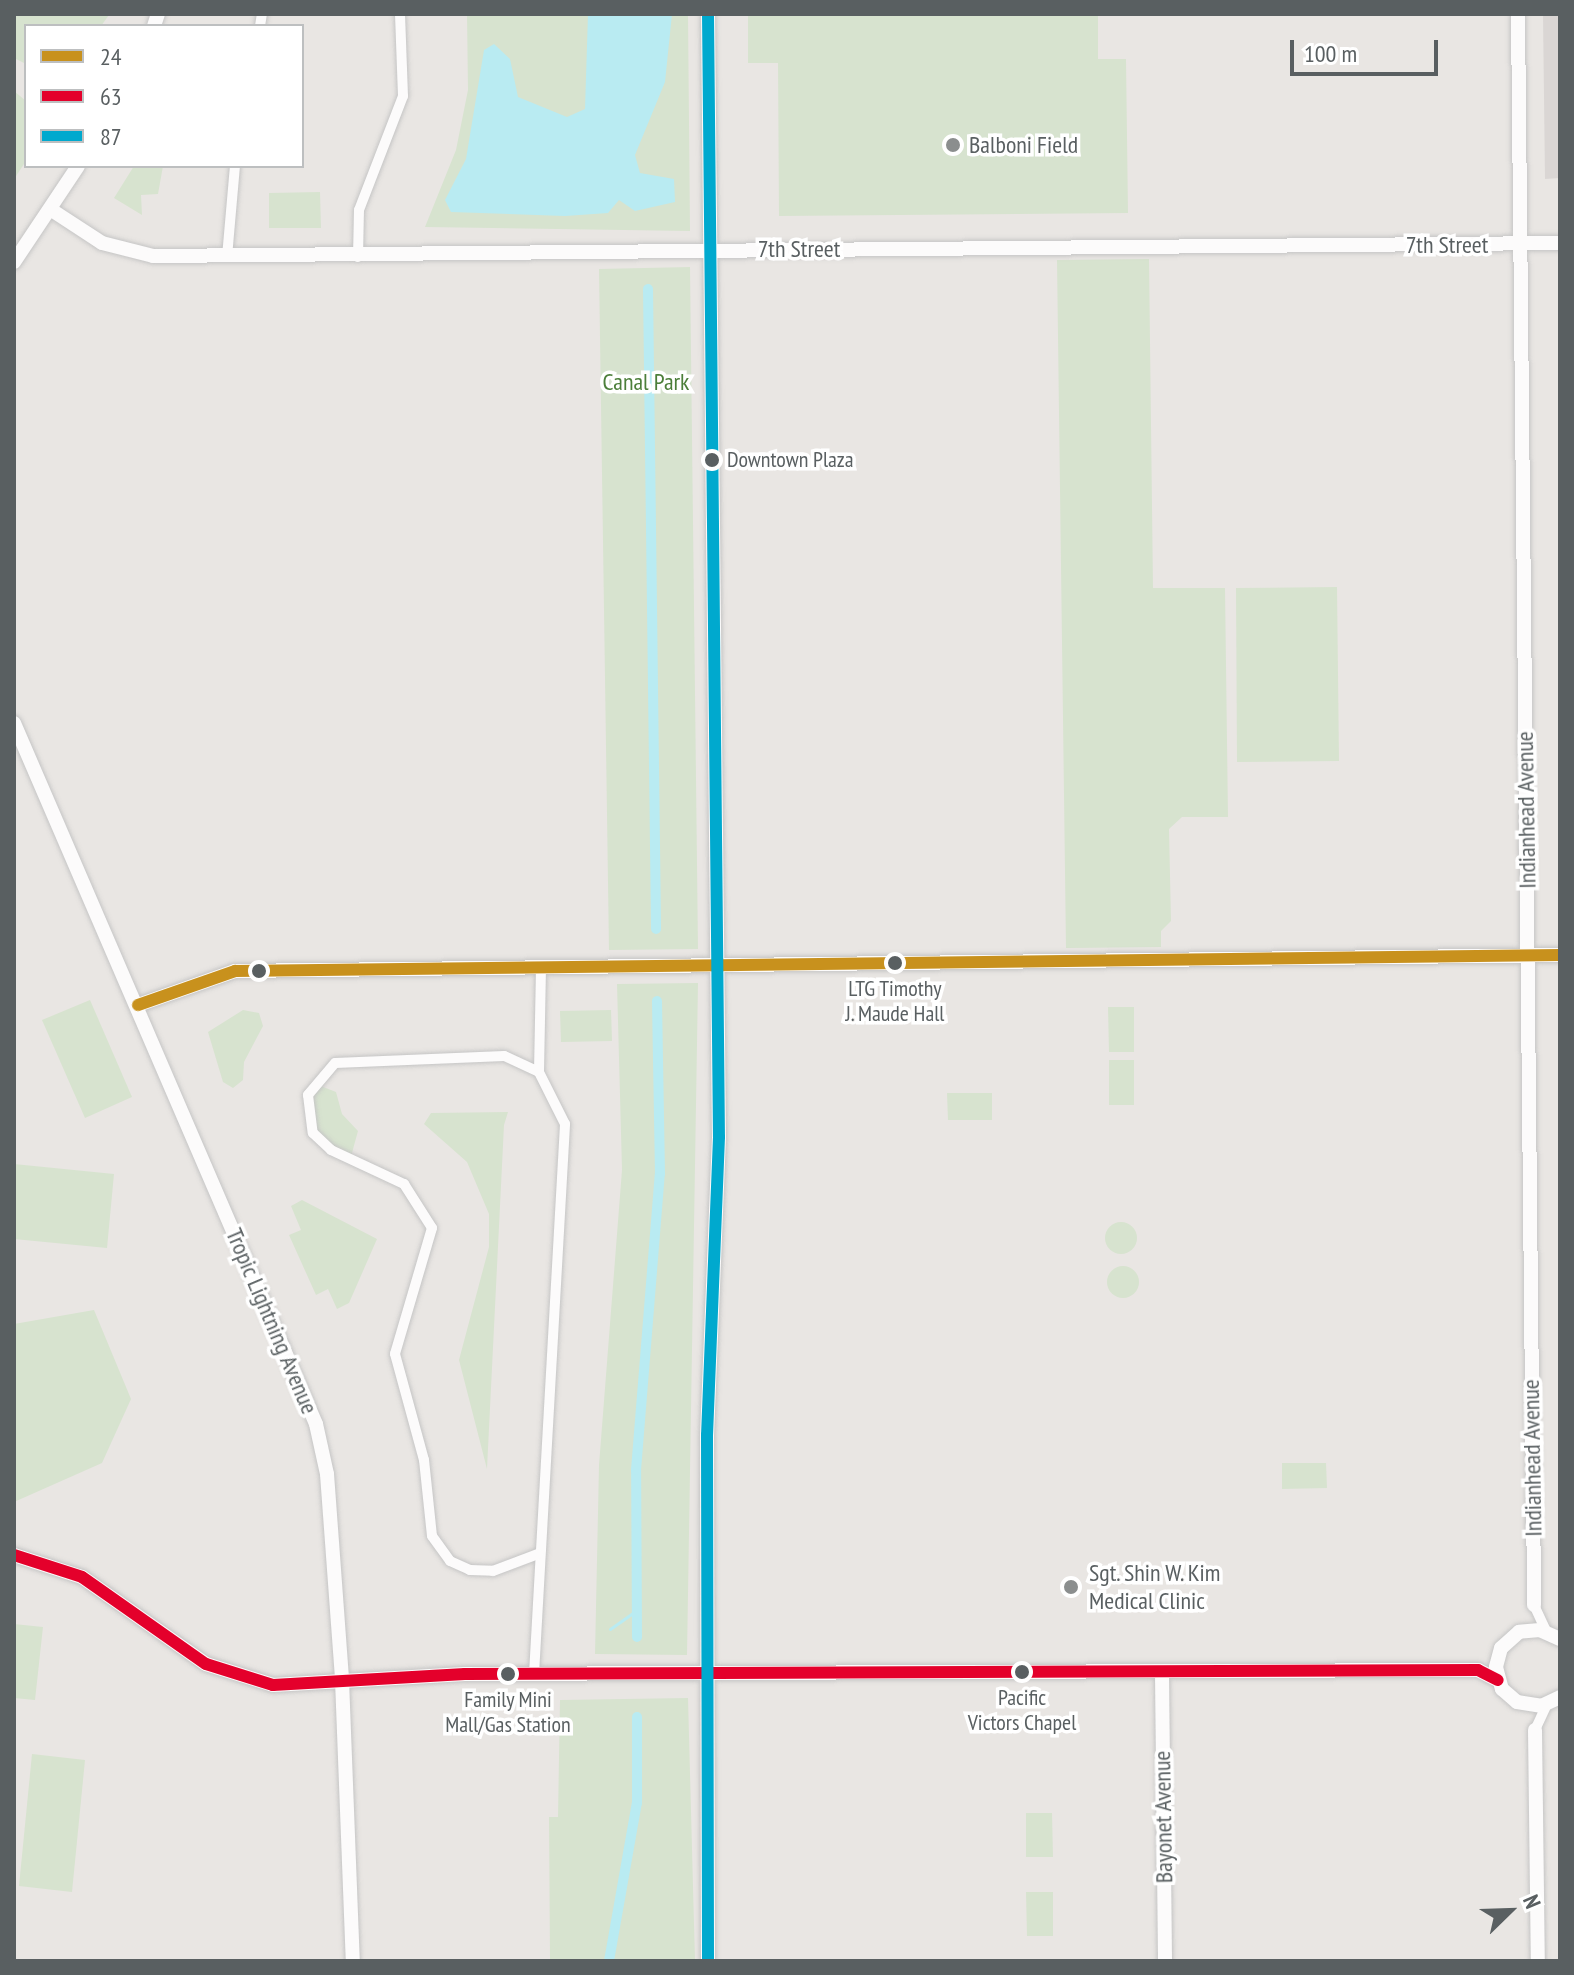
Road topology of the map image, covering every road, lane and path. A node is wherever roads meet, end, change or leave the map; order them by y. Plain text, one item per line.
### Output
1 (400, 14) edge
2 (708, 14) edge
3 (1518, 14) edge
4 (77, 168) edge
5 (235, 168) edge
6 (50, 209) junction
7 (1560, 243) edge
8 (1520, 244) junction
9 (708, 248) junction
10 (227, 257) junction
11 (358, 257) junction
12 (14, 262) edge
13 (14, 723) edge
14 (1528, 955) junction
15 (1560, 955) edge
16 (716, 965) junction
17 (541, 966) junction
18 (138, 1005) junction
19 (539, 1072) junction
20 (538, 1554) junction
21 (14, 1555) edge
22 (1534, 1605) junction
23 (1524, 1631) junction
24 (1546, 1631) junction
25 (1560, 1639) edge
26 (1498, 1657) junction
27 (1478, 1670) junction
28 (1162, 1673) junction
29 (534, 1674) junction
30 (706, 1677) junction
31 (342, 1680) junction
32 (1498, 1680) junction
33 (1553, 1701) edge
34 (1525, 1705) junction
35 (1535, 1730) junction
36 (353, 1961) edge
37 (708, 1961) edge
38 (1165, 1961) edge
39 (1538, 1961) edge

1 - 11 street
2 - 9 street
3 - 8 street, Indianhead Avenue
4 - 6 street
5 - 10 street
6 - 10 street, 7th Street
6 - 12 street
7 - 8 street, 7th Street
8 - 9 street, 7th Street
8 - 14 street, Indianhead Avenue
9 - 11 street, 7th Street
9 - 16 street
10 - 11 street, 7th Street
13 - 18 street, Tropic Lightning Avenue
14 - 15 street
14 - 16 street
14 - 22 street, Indianhead Avenue
16 - 17 street
16 - 30 street
17 - 18 street
17 - 19 street
18 - 31 street, Tropic Lightning Avenue
19 - 20 street
19 - 20 street
20 - 29 street
21 - 31 street
22 - 23 street
22 - 24 street
23 - 24 street
23 - 26 street
24 - 25 street
26 - 27 street
26 - 32 street
27 - 28 street
27 - 32 street
28 - 30 street
28 - 38 street, Bayonet Avenue
29 - 30 street
29 - 31 street
30 - 37 street
31 - 36 street, Tropic Lightning Avenue
32 - 34 street
33 - 34 street
33 - 35 street
34 - 35 street
35 - 39 street

